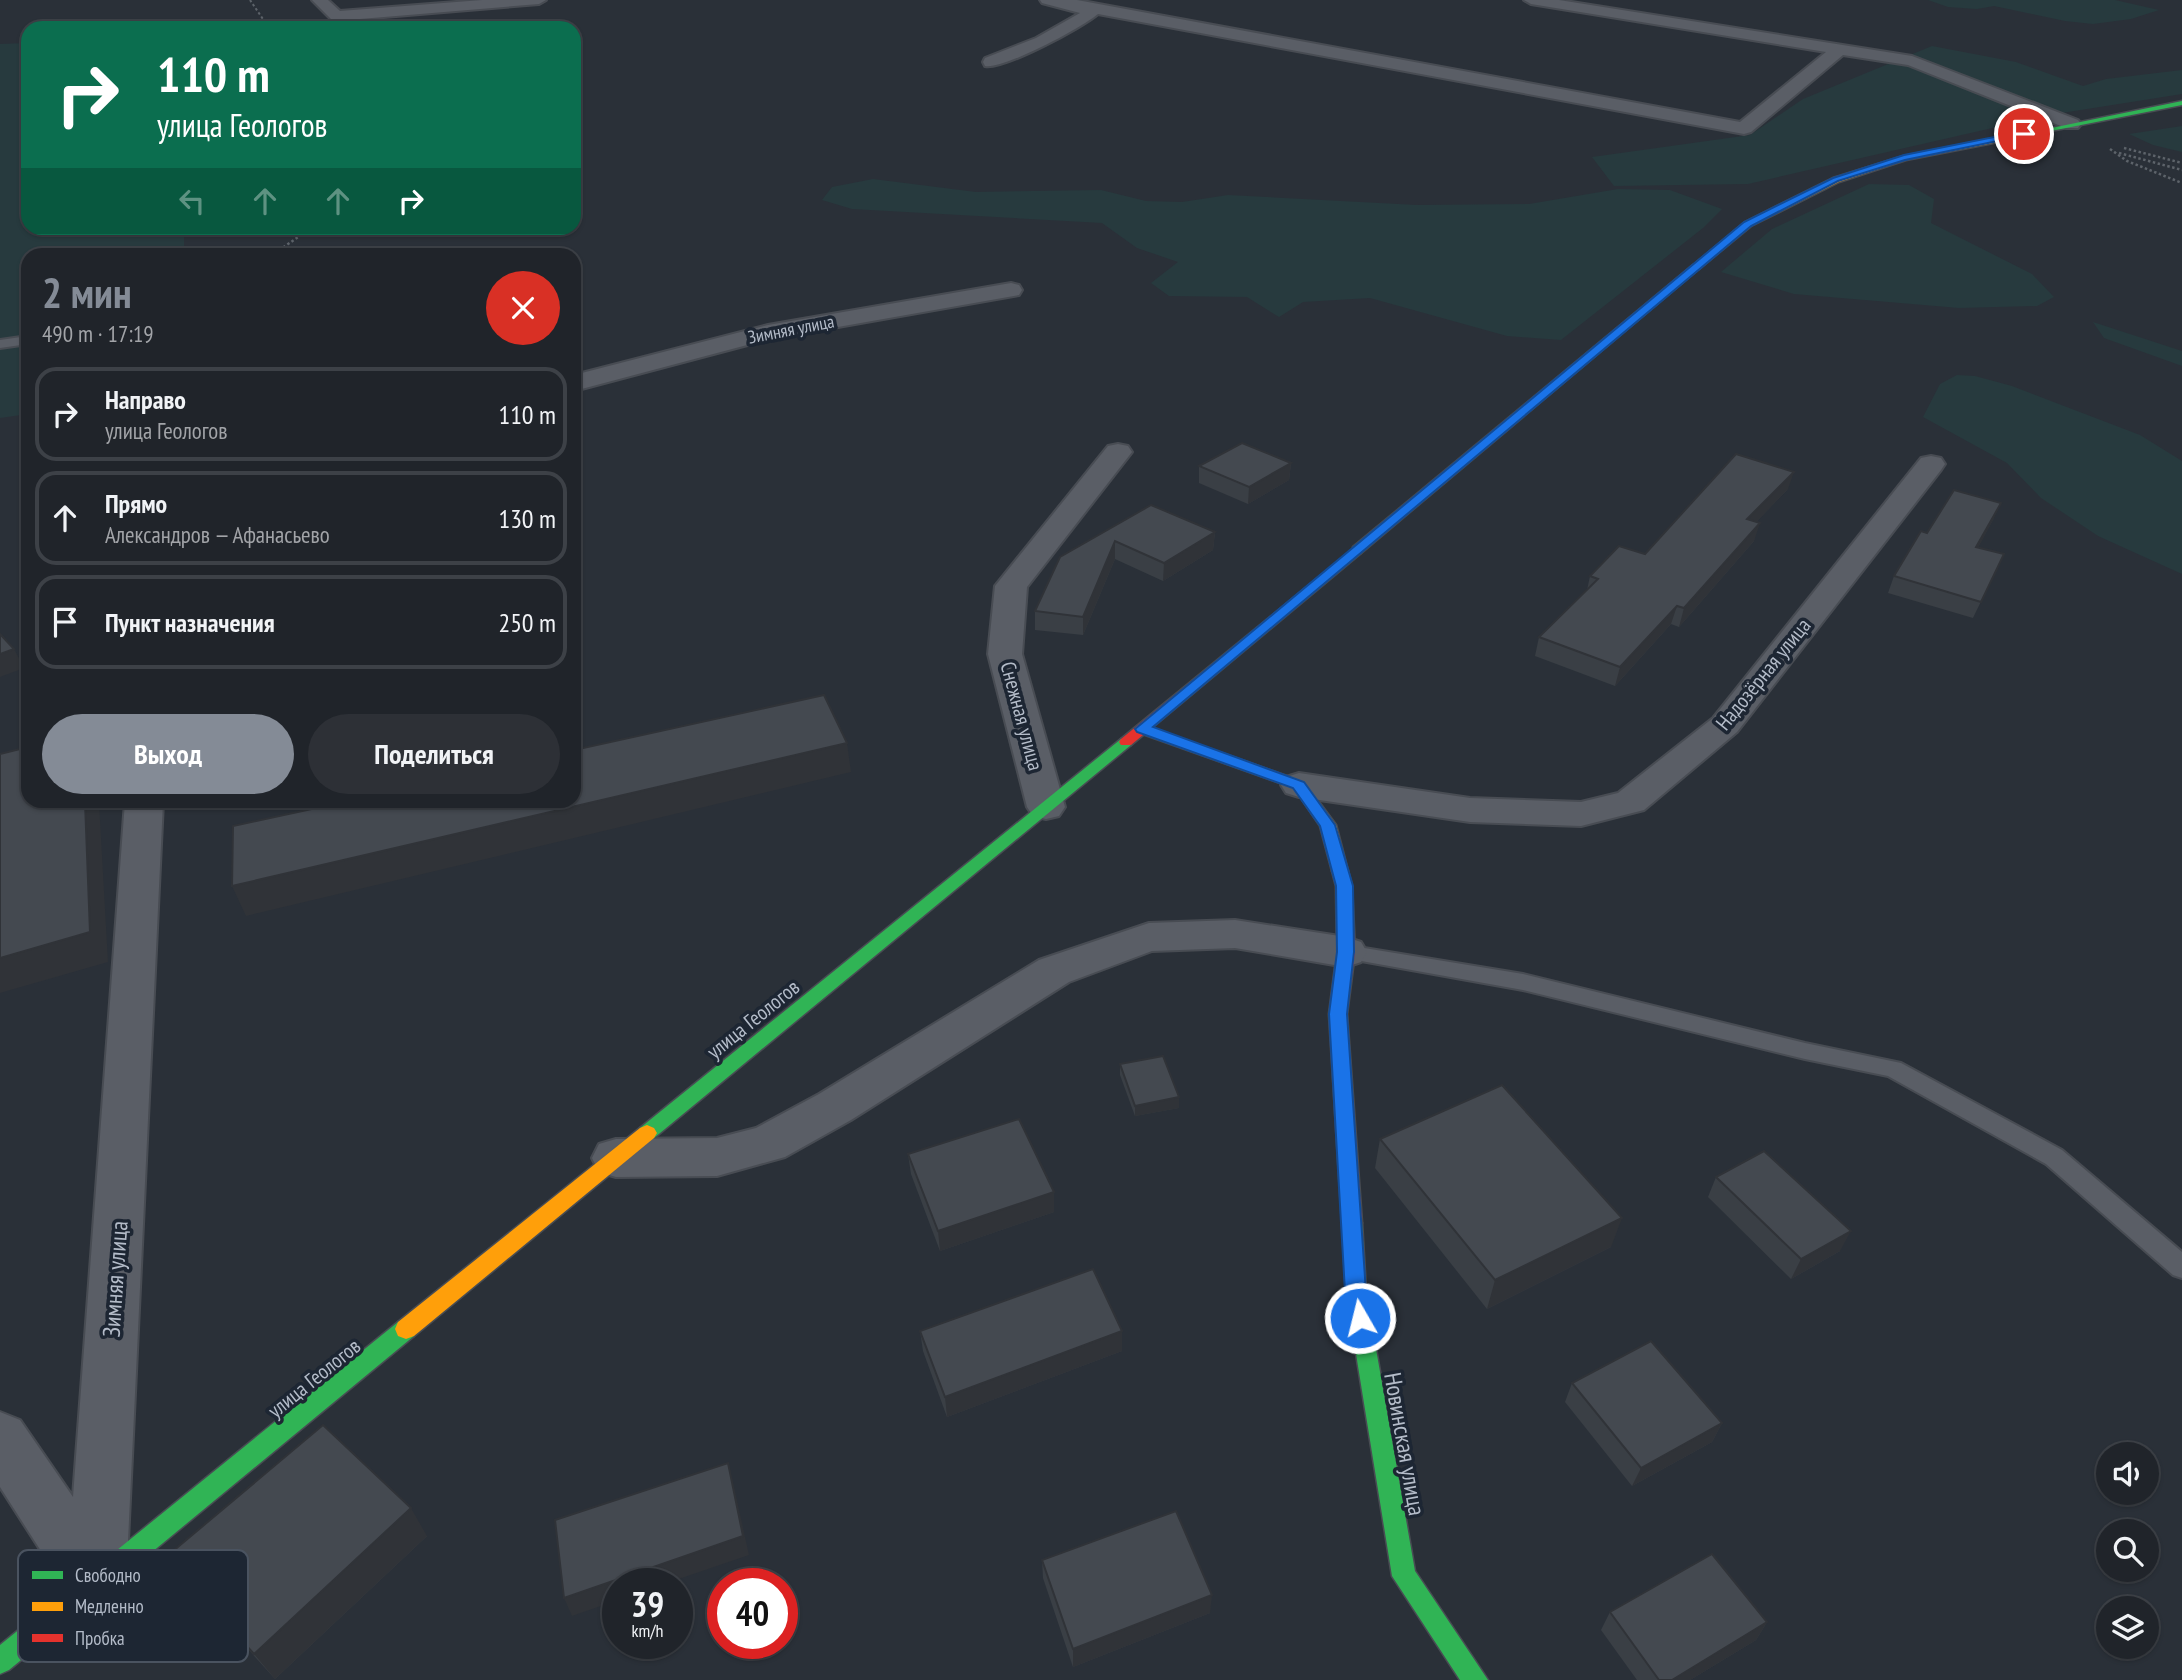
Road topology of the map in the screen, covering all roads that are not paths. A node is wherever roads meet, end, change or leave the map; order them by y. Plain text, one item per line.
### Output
1 (319, 0) edge
2 (539, 0) edge
3 (1047, 0) edge
4 (1059, 0) edge
5 (1531, 0) edge
6 (1078, 6) junction
7 (1840, 49) junction
8 (991, 62) dead end
9 (2182, 103) edge
10 (2072, 124) junction
11 (1011, 290) dead end
12 (21, 341) edge
13 (0, 344) edge
14 (581, 381) edge
15 (1118, 452) dead end
16 (1931, 464) dead end
17 (1142, 729) junction
18 (1299, 785) junction
19 (1046, 807) junction
20 (144, 808) edge
21 (1346, 952) junction
22 (616, 1158) junction
23 (2182, 1267) edge
24 (0, 1437) edge
25 (74, 1550) edge
26 (98, 1550) edge
27 (136, 1550) edge
28 (18, 1646) edge
29 (0, 1661) edge
30 (1475, 1680) edge

1 - 2 street
3 - 6 street
4 - 6 street
5 - 7 street
6 - 7 street
6 - 8 street
7 - 10 street
9 - 10 street, улица Геологов
10 - 17 street, улица Геологов
11 - 14 street, Зимняя улица
12 - 13 lane
15 - 19 street, Снежная улица
16 - 18 street, Надозёрная улица
17 - 18 street
17 - 19 street, улица Геологов
18 - 21 street, Новинская улица
19 - 22 street, улица Геологов
20 - 26 street, Зимняя улица
21 - 22 street
21 - 23 lane
21 - 30 street, Новинская улица
22 - 27 street, улица Геологов
24 - 25 street
28 - 29 street, улица Геологов

